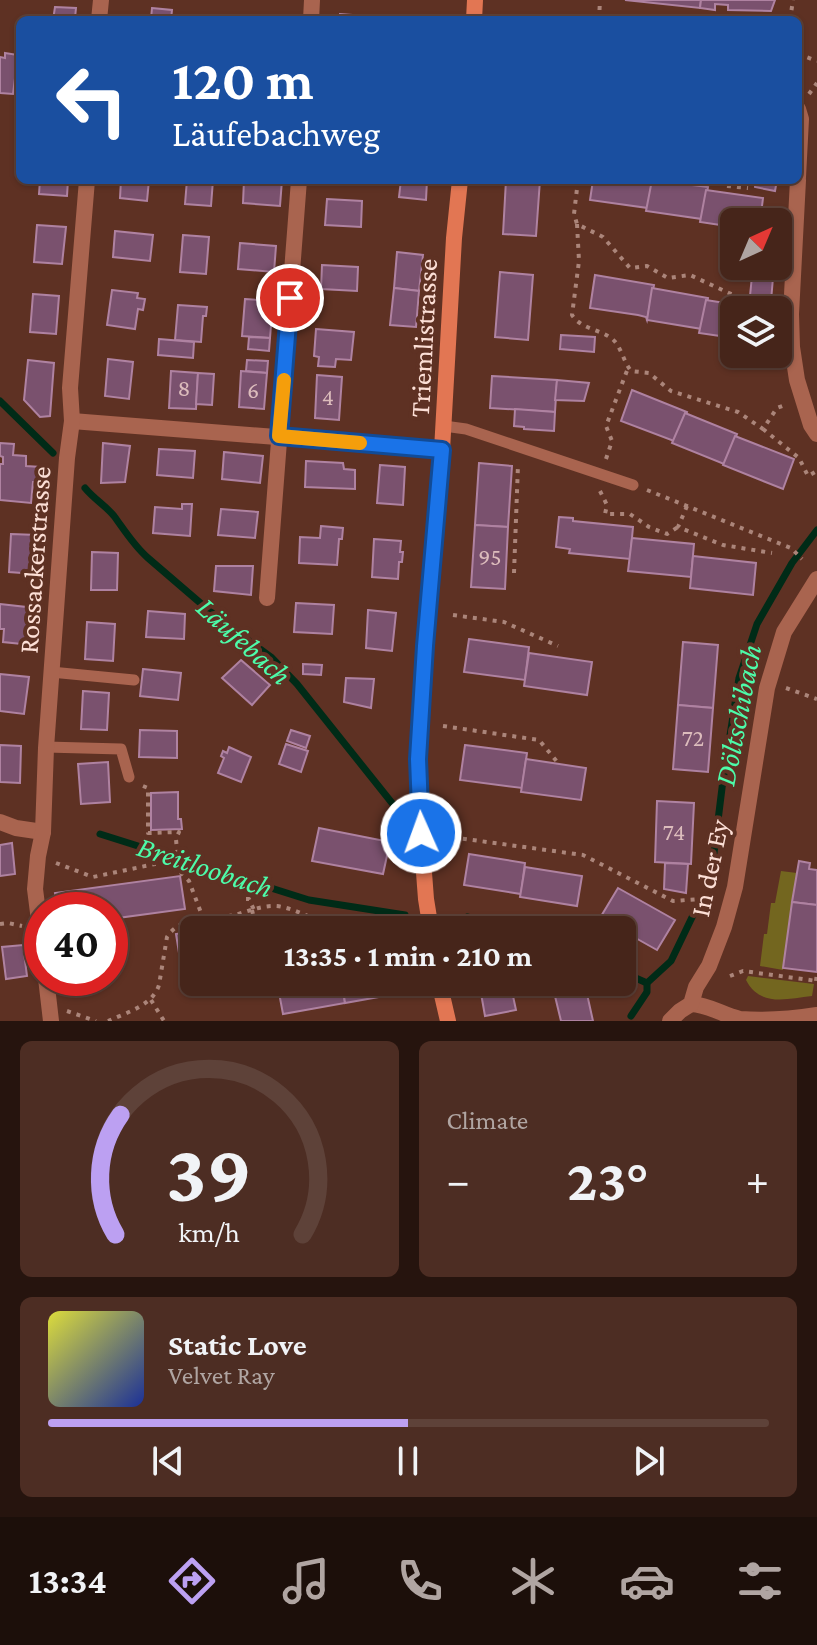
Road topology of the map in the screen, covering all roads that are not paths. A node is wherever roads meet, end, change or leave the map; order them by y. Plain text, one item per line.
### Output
1 (87, 184) edge
2 (299, 184) edge
3 (460, 184) edge
4 (798, 184) edge
5 (72, 421) junction
6 (444, 426) junction
7 (817, 434) edge
8 (279, 436) junction
9 (442, 450) junction
10 (633, 485) road end
11 (817, 579) edge
12 (267, 598) dead end
13 (51, 672) junction
14 (134, 680) dead end
15 (46, 747) junction
16 (129, 777) road end
17 (0, 822) edge
18 (43, 832) junction
19 (35, 892) edge
20 (429, 916) edge
21 (442, 996) edge
22 (691, 1004) junction
23 (817, 1015) edge
24 (448, 1021) edge
25 (670, 1021) edge

1 - 5 street, Rossackerstrasse
2 - 8 street
3 - 6 street, Triemlistrasse
4 - 7 street
5 - 8 street
5 - 13 street, Rossackerstrasse
6 - 9 street, Triemlistrasse
6 - 10 lane
8 - 9 street
8 - 12 street
9 - 20 street, Triemlistrasse
11 - 22 street, In der Ey
13 - 14 lane
13 - 15 street, Rossackerstrasse
15 - 16 lane
15 - 18 street, Rossackerstrasse
17 - 18 street
18 - 19 street, Rossackerstrasse
21 - 24 street
22 - 23 street
22 - 25 street, In der Ey

